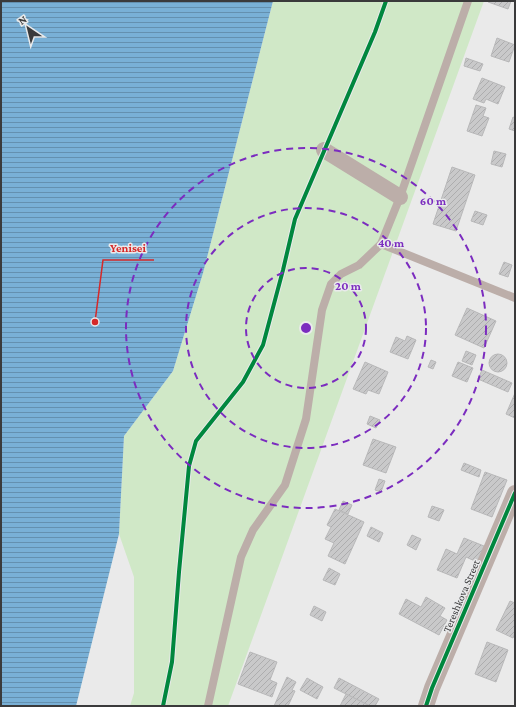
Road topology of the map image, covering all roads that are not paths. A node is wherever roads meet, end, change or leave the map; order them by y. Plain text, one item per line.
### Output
1 (468, 1) edge
2 (324, 150) dead end
3 (400, 197) junction
4 (382, 244) junction
5 (515, 298) edge
6 (515, 493) edge
7 (208, 706) edge
8 (426, 706) edge

1 - 3 lane
2 - 3 street
3 - 4 lane
4 - 5 lane
4 - 7 lane
6 - 8 street, Tereshkova Street

